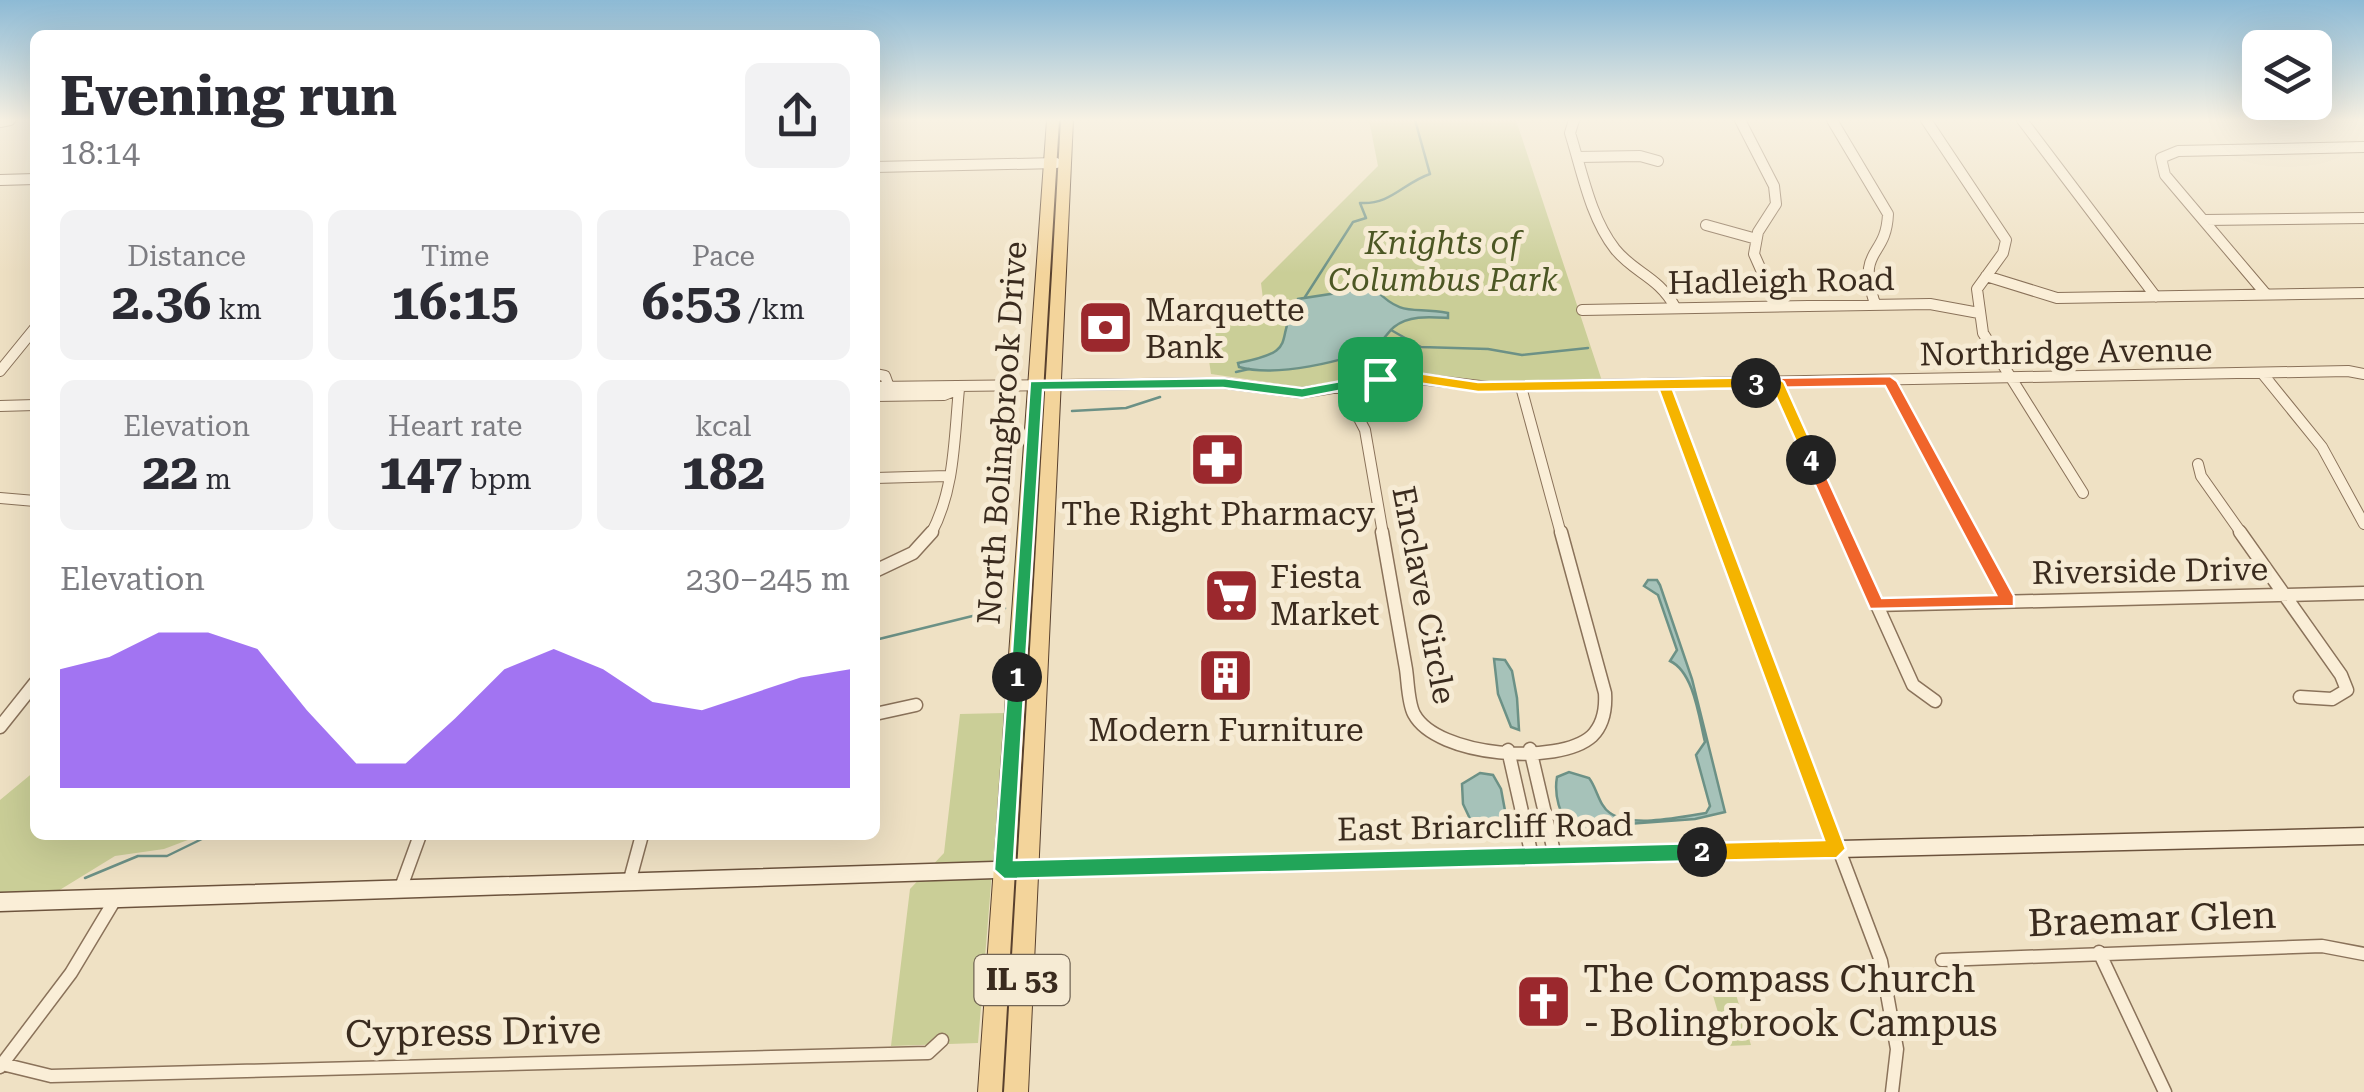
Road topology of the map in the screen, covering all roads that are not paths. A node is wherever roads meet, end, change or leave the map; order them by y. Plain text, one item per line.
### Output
1 (1057, 171) edge
2 (1584, 171) edge
3 (1766, 171) edge
4 (1862, 171) edge
5 (1960, 171) edge
6 (2061, 171) edge
7 (2163, 171) edge
8 (0, 180) edge
9 (30, 180) edge
10 (2364, 218) edge
11 (2204, 220) junction
12 (1706, 225) dead end
13 (1753, 238) junction
14 (1986, 276) junction
15 (2364, 292) edge
16 (2265, 293) junction
17 (2156, 297) junction
18 (1875, 304) junction
19 (1777, 306) junction
20 (1675, 308) junction
21 (1582, 310) dead end
22 (1979, 312) junction
23 (30, 334) edge
24 (0, 371) edge
25 (2262, 373) junction
26 (2364, 374) edge
27 (880, 375) edge
28 (2010, 377) junction
29 (1890, 381) junction
30 (1777, 382) junction
31 (1044, 385) junction
32 (1664, 385) junction
33 (880, 387) edge
34 (889, 387) junction
35 (1521, 387) junction
36 (1343, 388) junction
37 (959, 389) junction
38 (880, 396) edge
39 (0, 406) edge
40 (30, 406) edge
41 (2198, 464) dead end
42 (948, 476) junction
43 (880, 478) edge
44 (2082, 493) dead end
45 (0, 498) edge
46 (30, 501) edge
47 (2364, 524) edge
48 (880, 569) edge
49 (2364, 594) edge
50 (2286, 595) junction
51 (2008, 601) junction
52 (1876, 604) junction
53 (30, 689) edge
54 (2300, 697) dead end
55 (1934, 701) dead end
56 (916, 705) dead end
57 (880, 713) edge
58 (0, 728) edge
59 (1530, 749) junction
60 (1508, 750) junction
61 (2364, 836) edge
62 (418, 840) edge
63 (641, 840) edge
64 (1837, 849) junction
65 (1532, 856) junction
66 (1555, 856) junction
67 (1016, 869) junction
68 (630, 883) junction
69 (400, 890) junction
70 (116, 898) junction
71 (0, 902) edge
72 (2099, 952) junction
73 (2364, 954) edge
74 (1942, 960) dead end
75 (942, 1040) dead end
76 (1, 1066) edge
77 (1893, 1091) edge
78 (990, 1092) edge
79 (1016, 1092) edge
80 (2165, 1092) edge

1 - 31 main road, North Bolingbrook Drive / IL 53
2 - 20 street
3 - 13 street
4 - 18 street
5 - 14 street
6 - 17 street
7 - 11 street
8 - 9 street
10 - 11 street
11 - 16 street
12 - 13 street
13 - 19 street
14 - 17 street
14 - 22 street
15 - 16 street
16 - 17 street
18 - 19 street, Hadleigh Road
18 - 22 street, Hadleigh Road
19 - 20 street, Hadleigh Road
20 - 21 street, Hadleigh Road
22 - 28 street
23 - 24 street
25 - 26 street, Northridge Avenue
25 - 28 street, Northridge Avenue
25 - 47 street
27 - 34 street
28 - 29 street, Northridge Avenue
28 - 44 street
29 - 30 street, Northridge Avenue
29 - 51 street
30 - 32 street, Northridge Avenue
30 - 52 street
31 - 36 street, Northridge Avenue
31 - 37 street, Northridge Avenue
31 - 67 main road, North Bolingbrook Drive / IL 53
32 - 35 street, Northridge Avenue
32 - 64 street
33 - 34 street
34 - 37 street
35 - 36 street, Northridge Avenue
35 - 59 street, Enclave Circle
36 - 60 street, Enclave Circle
37 - 38 street
37 - 42 street
39 - 40 street
41 - 50 street
42 - 43 street
42 - 48 street
45 - 46 street
49 - 50 street, Riverside Drive
50 - 51 street, Riverside Drive
50 - 54 street
51 - 52 street, Riverside Drive
52 - 55 street
53 - 58 street
56 - 57 street
59 - 60 street, Enclave Circle
59 - 66 street
60 - 65 street
61 - 64 street, East Briarcliff Road
62 - 69 street
63 - 68 street
64 - 66 street, East Briarcliff Road
64 - 77 street
65 - 66 street, East Briarcliff Road
65 - 67 street, East Briarcliff Road
67 - 68 street, East Briarcliff Road
67 - 78 main road, IL 53
67 - 79 main road, IL 53
68 - 69 street, East Briarcliff Road
69 - 70 street, East Briarcliff Road
70 - 71 street, East Briarcliff Road
70 - 76 street
72 - 73 street, Braemar Glen
72 - 74 street, Braemar Glen
72 - 80 street
75 - 76 street, Cypress Drive

